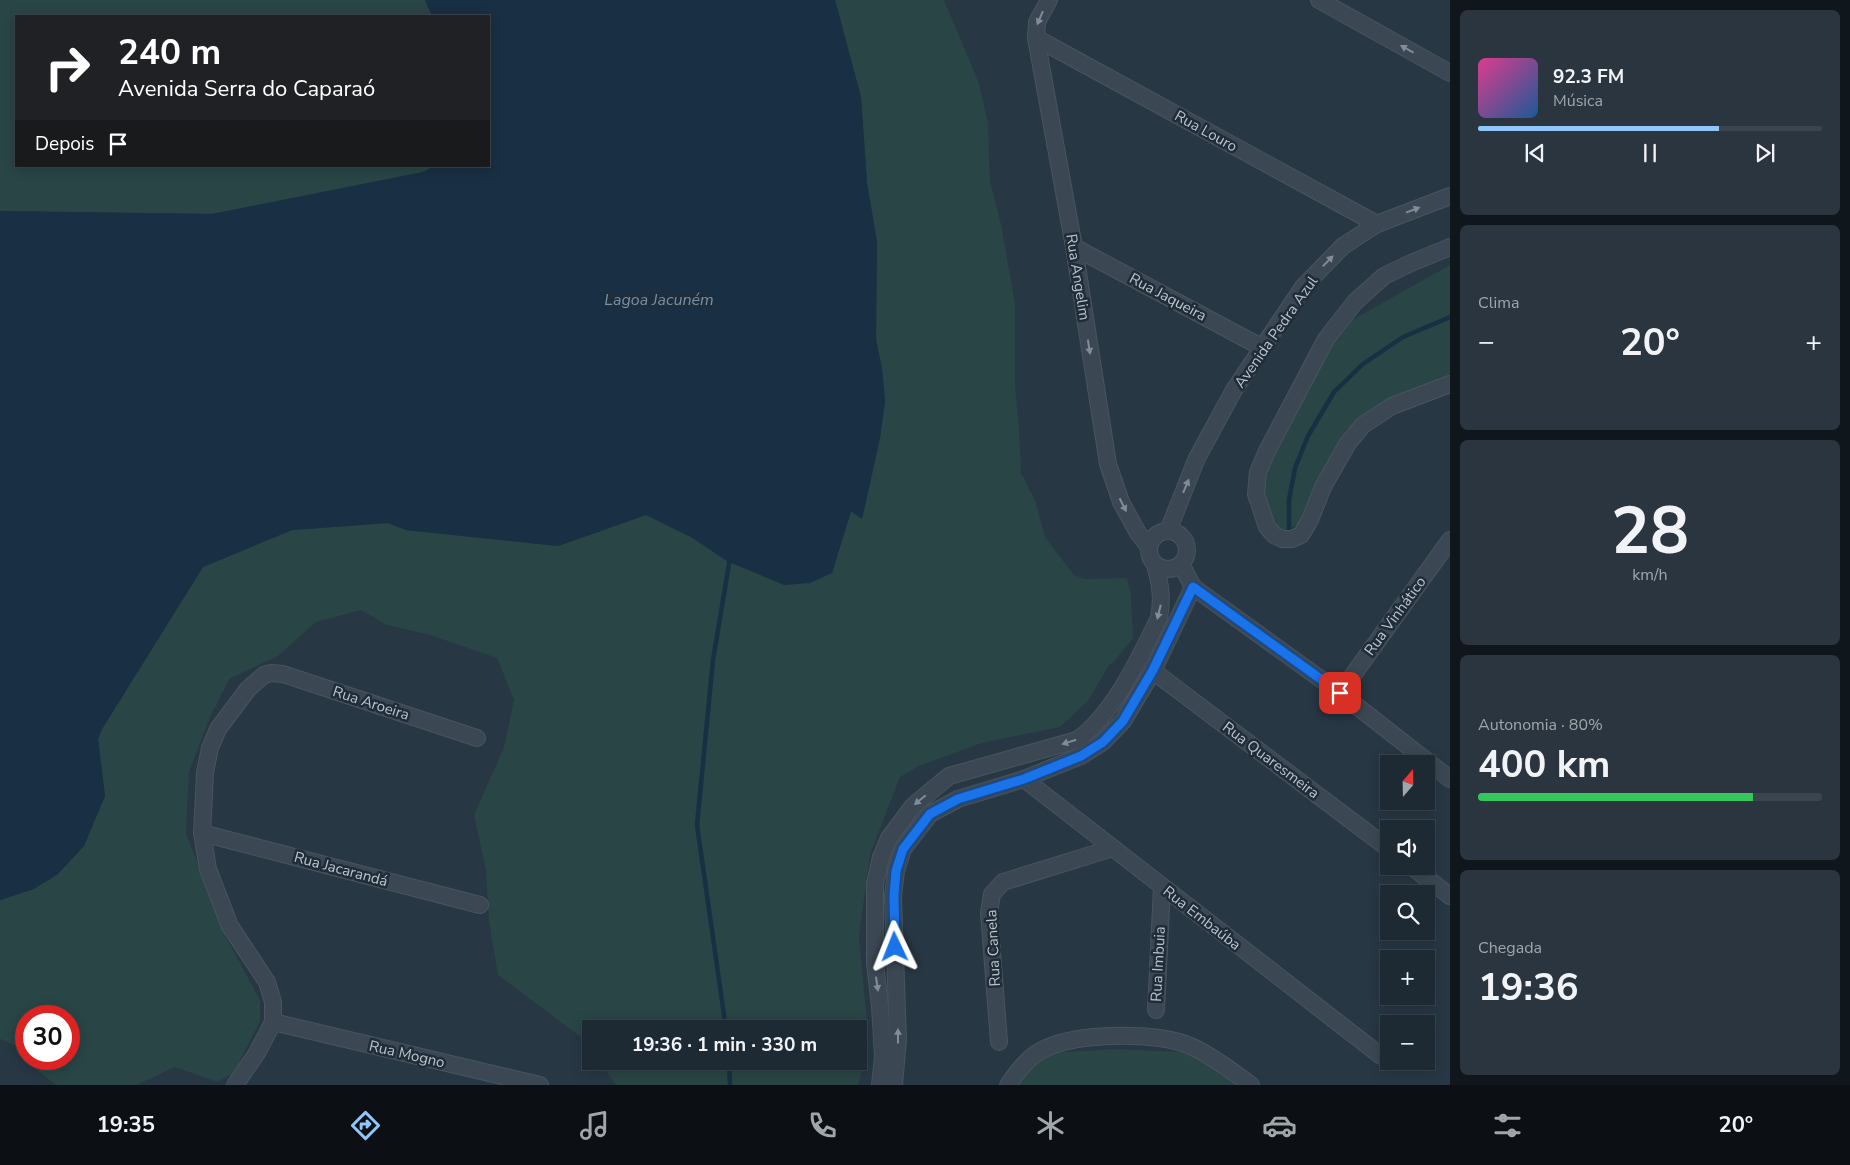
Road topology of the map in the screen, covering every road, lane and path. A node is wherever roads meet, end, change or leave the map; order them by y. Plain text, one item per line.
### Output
1 (1050, 0) edge
2 (1319, 0) edge
3 (1036, 38) junction
4 (1450, 73) edge
5 (1450, 196) edge
6 (1377, 224) junction
7 (1074, 247) junction
8 (1450, 247) edge
9 (1263, 348) junction
10 (1450, 384) edge
11 (1168, 531) junction
12 (1450, 540) edge
13 (1149, 547) junction
14 (1181, 564) junction
15 (1156, 565) junction
16 (1193, 587) junction
17 (1153, 670) junction
18 (1340, 693) junction
19 (477, 738) dead end
20 (1024, 779) junction
21 (1450, 779) edge
22 (202, 833) junction
23 (1380, 843) edge
24 (1113, 848) junction
25 (1423, 875) edge
26 (1162, 887) junction
27 (1450, 896) edge
28 (480, 905) dead end
29 (1156, 1010) dead end
30 (273, 1022) junction
31 (999, 1042) dead end
32 (1380, 1055) edge
33 (235, 1085) edge
34 (540, 1085) edge
35 (880, 1085) edge
36 (894, 1085) edge
37 (1008, 1085) edge
38 (1251, 1085) edge

1 -> 3 street, Rua Angelim
4 -> 2 street
3 - 6 street, Rua Louro
3 - 7 street, Rua Angelim
6 -> 5 street, Avenida Pedra Azul
9 -> 6 street, Avenida Pedra Azul
7 - 9 street, Rua Jaqueira
7 -> 13 street, Rua Angelim
8 - 10 street
11 -> 9 street, Avenida Pedra Azul
11 - 13 street, Avenida Pedra Azul
11 - 14 street
12 - 18 street, Rua Vinhático
13 - 15 street
14 - 15 street
14 - 16 street
15 -> 35 street
16 - 17 street
16 - 18 street
17 - 20 street
17 - 23 street, Rua Quaresmeira
18 - 21 street
19 - 22 street, Rua Aroeira
20 - 24 street, Rua Embaúba
36 -> 20 street
22 - 28 street, Rua Jacarandá
22 - 30 street
24 - 26 street, Rua Embaúba
24 - 31 street, Rua Canela
25 - 27 street
26 - 29 street, Rua Imbuia
26 - 32 street, Rua Embaúba
30 - 33 street
30 - 34 street, Rua Mogno
37 - 38 street

